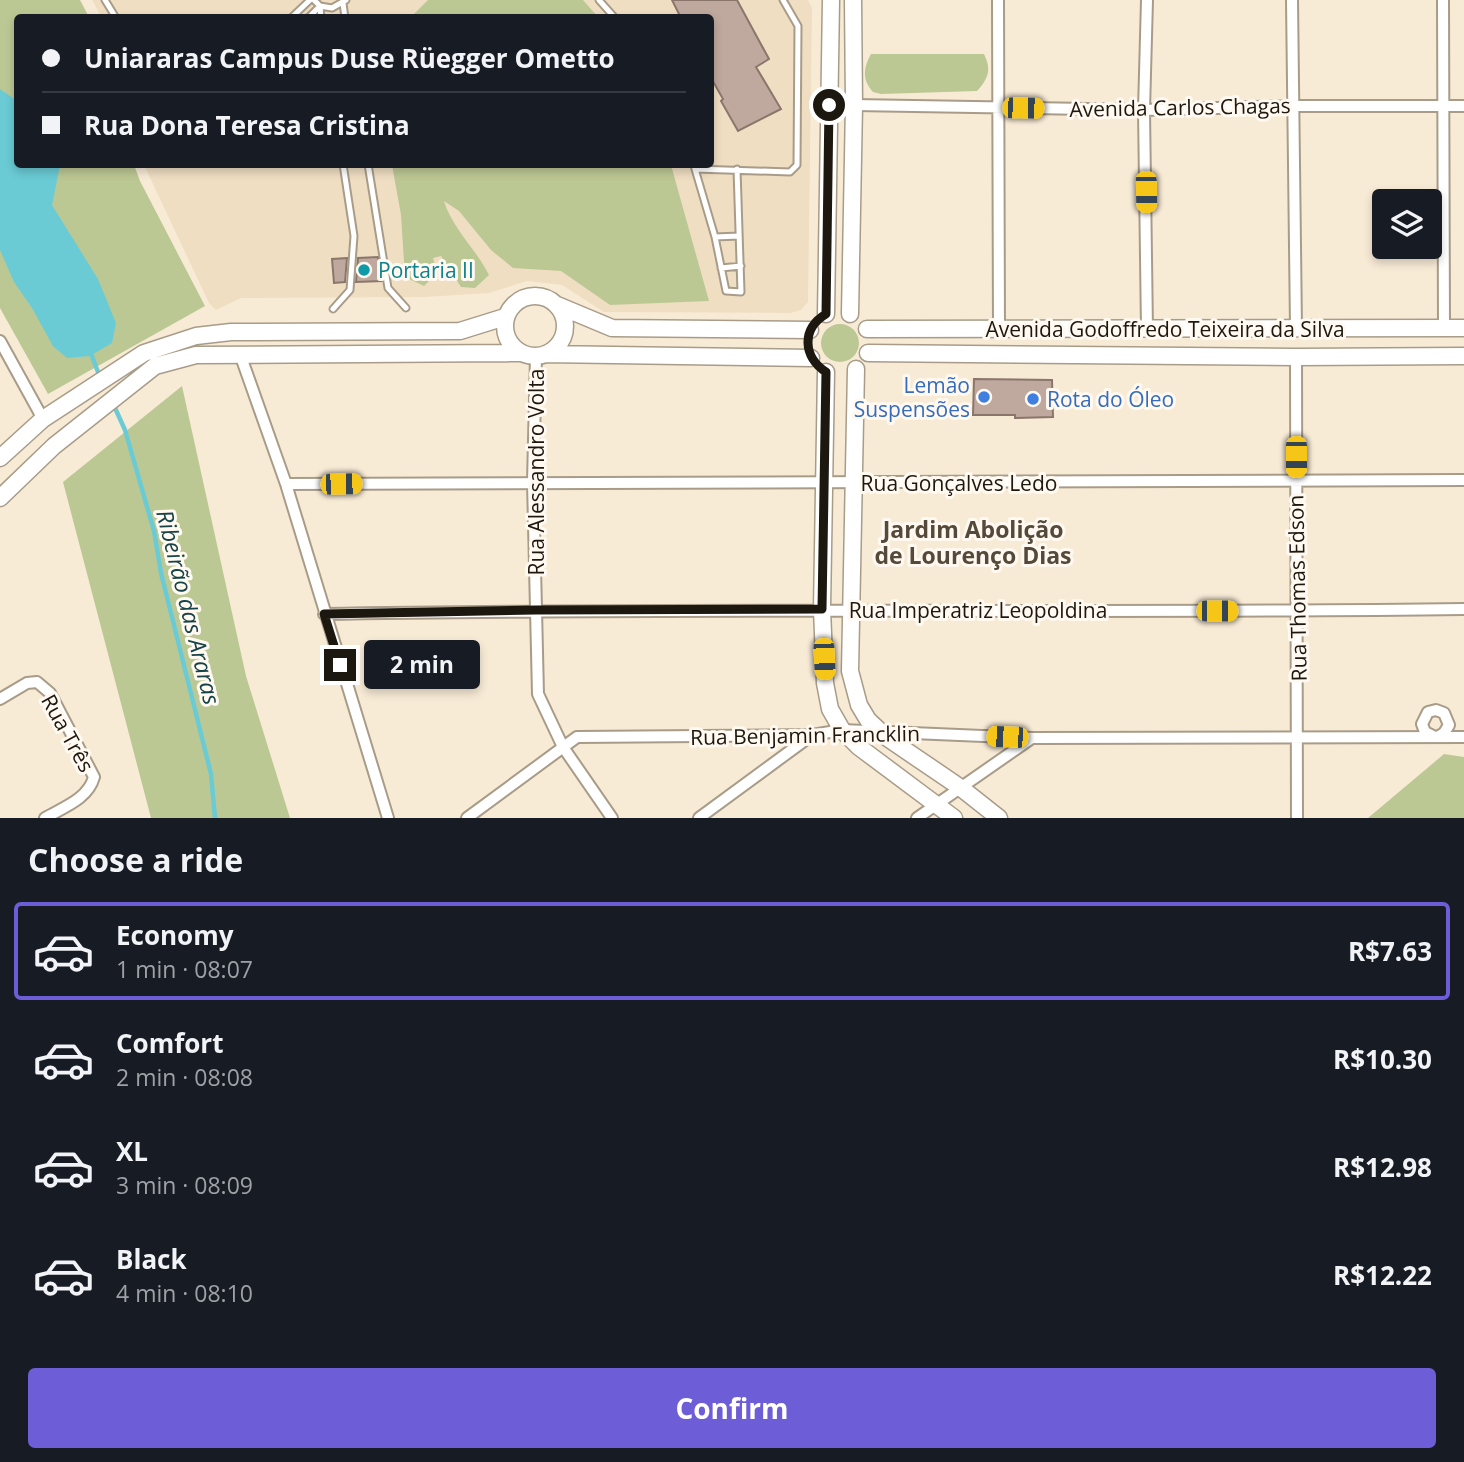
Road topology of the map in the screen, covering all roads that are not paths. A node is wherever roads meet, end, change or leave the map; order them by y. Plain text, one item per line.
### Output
1 (312, 0) edge
2 (599, 0) edge
3 (783, 0) edge
4 (831, 0) edge
5 (853, 0) edge
6 (998, 0) edge
7 (1147, 0) edge
8 (1293, 0) edge
9 (1443, 0) edge
10 (344, 2) edge
11 (320, 6) junction
12 (296, 14) edge
13 (311, 14) edge
14 (321, 14) edge
15 (611, 14) edge
16 (854, 105) junction
17 (1294, 106) junction
18 (1443, 106) junction
19 (1464, 106) edge
20 (999, 108) junction
21 (1144, 110) junction
22 (344, 168) edge
23 (369, 168) edge
24 (695, 168) edge
25 (714, 168) edge
26 (737, 169) junction
27 (739, 236) junction
28 (715, 237) junction
29 (741, 267) junction
30 (721, 268) junction
31 (557, 304) junction
32 (405, 308) dead end
33 (333, 309) dead end
34 (826, 314) junction
35 (850, 314) junction
36 (505, 317) junction
37 (1296, 328) junction
38 (1444, 328) junction
39 (1464, 328) edge
40 (867, 329) junction
41 (810, 330) junction
42 (999, 330) junction
43 (1147, 330) junction
44 (0, 341) edge
45 (868, 353) junction
46 (240, 354) junction
47 (534, 354) junction
48 (1464, 355) edge
49 (1296, 357) junction
50 (811, 358) junction
51 (856, 369) junction
52 (826, 372) junction
53 (43, 419) junction
54 (0, 458) edge
55 (1296, 481) junction
56 (1464, 481) edge
57 (533, 482) junction
58 (824, 483) junction
59 (286, 484) junction
60 (852, 484) junction
61 (0, 498) edge
62 (822, 609) junction
63 (1464, 609) edge
64 (535, 610) junction
65 (852, 610) junction
66 (1298, 611) junction
67 (324, 614) junction
68 (0, 699) edge
69 (842, 730) junction
70 (881, 733) junction
71 (812, 736) junction
72 (1299, 737) junction
73 (1464, 737) edge
74 (1032, 738) junction
75 (563, 747) junction
76 (961, 788) junction
77 (936, 804) junction
78 (46, 818) edge
79 (388, 818) edge
80 (467, 818) edge
81 (612, 818) edge
82 (698, 818) edge
83 (917, 818) edge
84 (954, 818) edge
85 (999, 818) edge
86 (1297, 818) edge

1 - 11 lane
1 - 12 lane
2 - 15 lane
3 - 26 lane
4 - 34 street
5 - 16 street
6 - 20 street
7 - 21 street
8 - 17 street
9 - 18 street
10 - 11 lane
11 - 13 lane
11 - 14 lane
16 - 20 street, Avenida Carlos Chagas
16 - 35 street
17 - 18 street, Avenida Carlos Chagas
17 - 21 street, Avenida Carlos Chagas
17 - 37 street
18 - 19 street, Avenida Carlos Chagas
18 - 38 street
20 - 21 street, Avenida Carlos Chagas
20 - 42 street
21 - 43 street
22 - 33 lane
23 - 32 lane
24 - 28 lane
25 - 26 lane
26 - 27 lane
27 - 28 lane
27 - 29 lane
28 - 30 lane
29 - 30 lane
29 - 30 lane
31 - 36 street
31 - 41 street
31 - 47 street
34 - 35 street
34 - 41 street
35 - 40 street
36 - 47 street
36 - 53 street
37 - 38 street, Avenida Godoffredo Teixeira da Silva
37 - 43 street, Avenida Godoffredo Teixeira da Silva
38 - 39 street, Avenida Godoffredo Teixeira da Silva
40 - 42 street, Avenida Godoffredo Teixeira da Silva
40 - 45 street
41 - 50 street
42 - 43 street, Avenida Godoffredo Teixeira da Silva
44 - 53 street
45 - 49 street, Avenida Godoffredo Teixeira da Silva
45 - 51 street
46 - 47 street
46 - 59 street
46 - 61 street
47 - 50 street
47 - 57 street, Rua Alessandro Volta
48 - 49 street, Avenida Godoffredo Teixeira da Silva
49 - 55 street, Rua Thomas Edson
50 - 52 street
51 - 52 street
51 - 60 street
52 - 58 street
53 - 54 street
55 - 56 street, Rua Gonçalves Ledo
55 - 60 street, Rua Gonçalves Ledo
55 - 66 street, Rua Thomas Edson
57 - 58 street, Rua Gonçalves Ledo
57 - 59 street, Rua Gonçalves Ledo
57 - 64 street, Rua Alessandro Volta
58 - 60 street, Rua Gonçalves Ledo
58 - 62 street
59 - 67 street
60 - 65 street
62 - 64 street, Rua Imperatriz Leopoldina
62 - 65 street, Rua Imperatriz Leopoldina
62 - 69 street
63 - 66 street, Rua Imperatriz Leopoldina
64 - 67 street, Rua Imperatriz Leopoldina
64 - 75 street, Rua Alessandro Volta
65 - 66 street, Rua Imperatriz Leopoldina
65 - 70 street
66 - 72 street, Rua Thomas Edson
67 - 79 street
68 - 78 street, Rua Três
69 - 70 street, Rua Benjamin Francklin
69 - 71 street, Rua Benjamin Francklin
69 - 77 street
70 - 74 street, Rua Benjamin Francklin
70 - 76 street
71 - 75 street, Rua Benjamin Francklin
71 - 82 street
72 - 73 street, Rua Benjamin Francklin
72 - 74 street, Rua Benjamin Francklin
72 - 86 street, Rua Thomas Edson
74 - 76 street
75 - 80 street, Rua Benjamin Francklin
75 - 81 street, Rua Alessandro Volta
76 - 77 street
76 - 85 street
77 - 83 street
77 - 84 street

